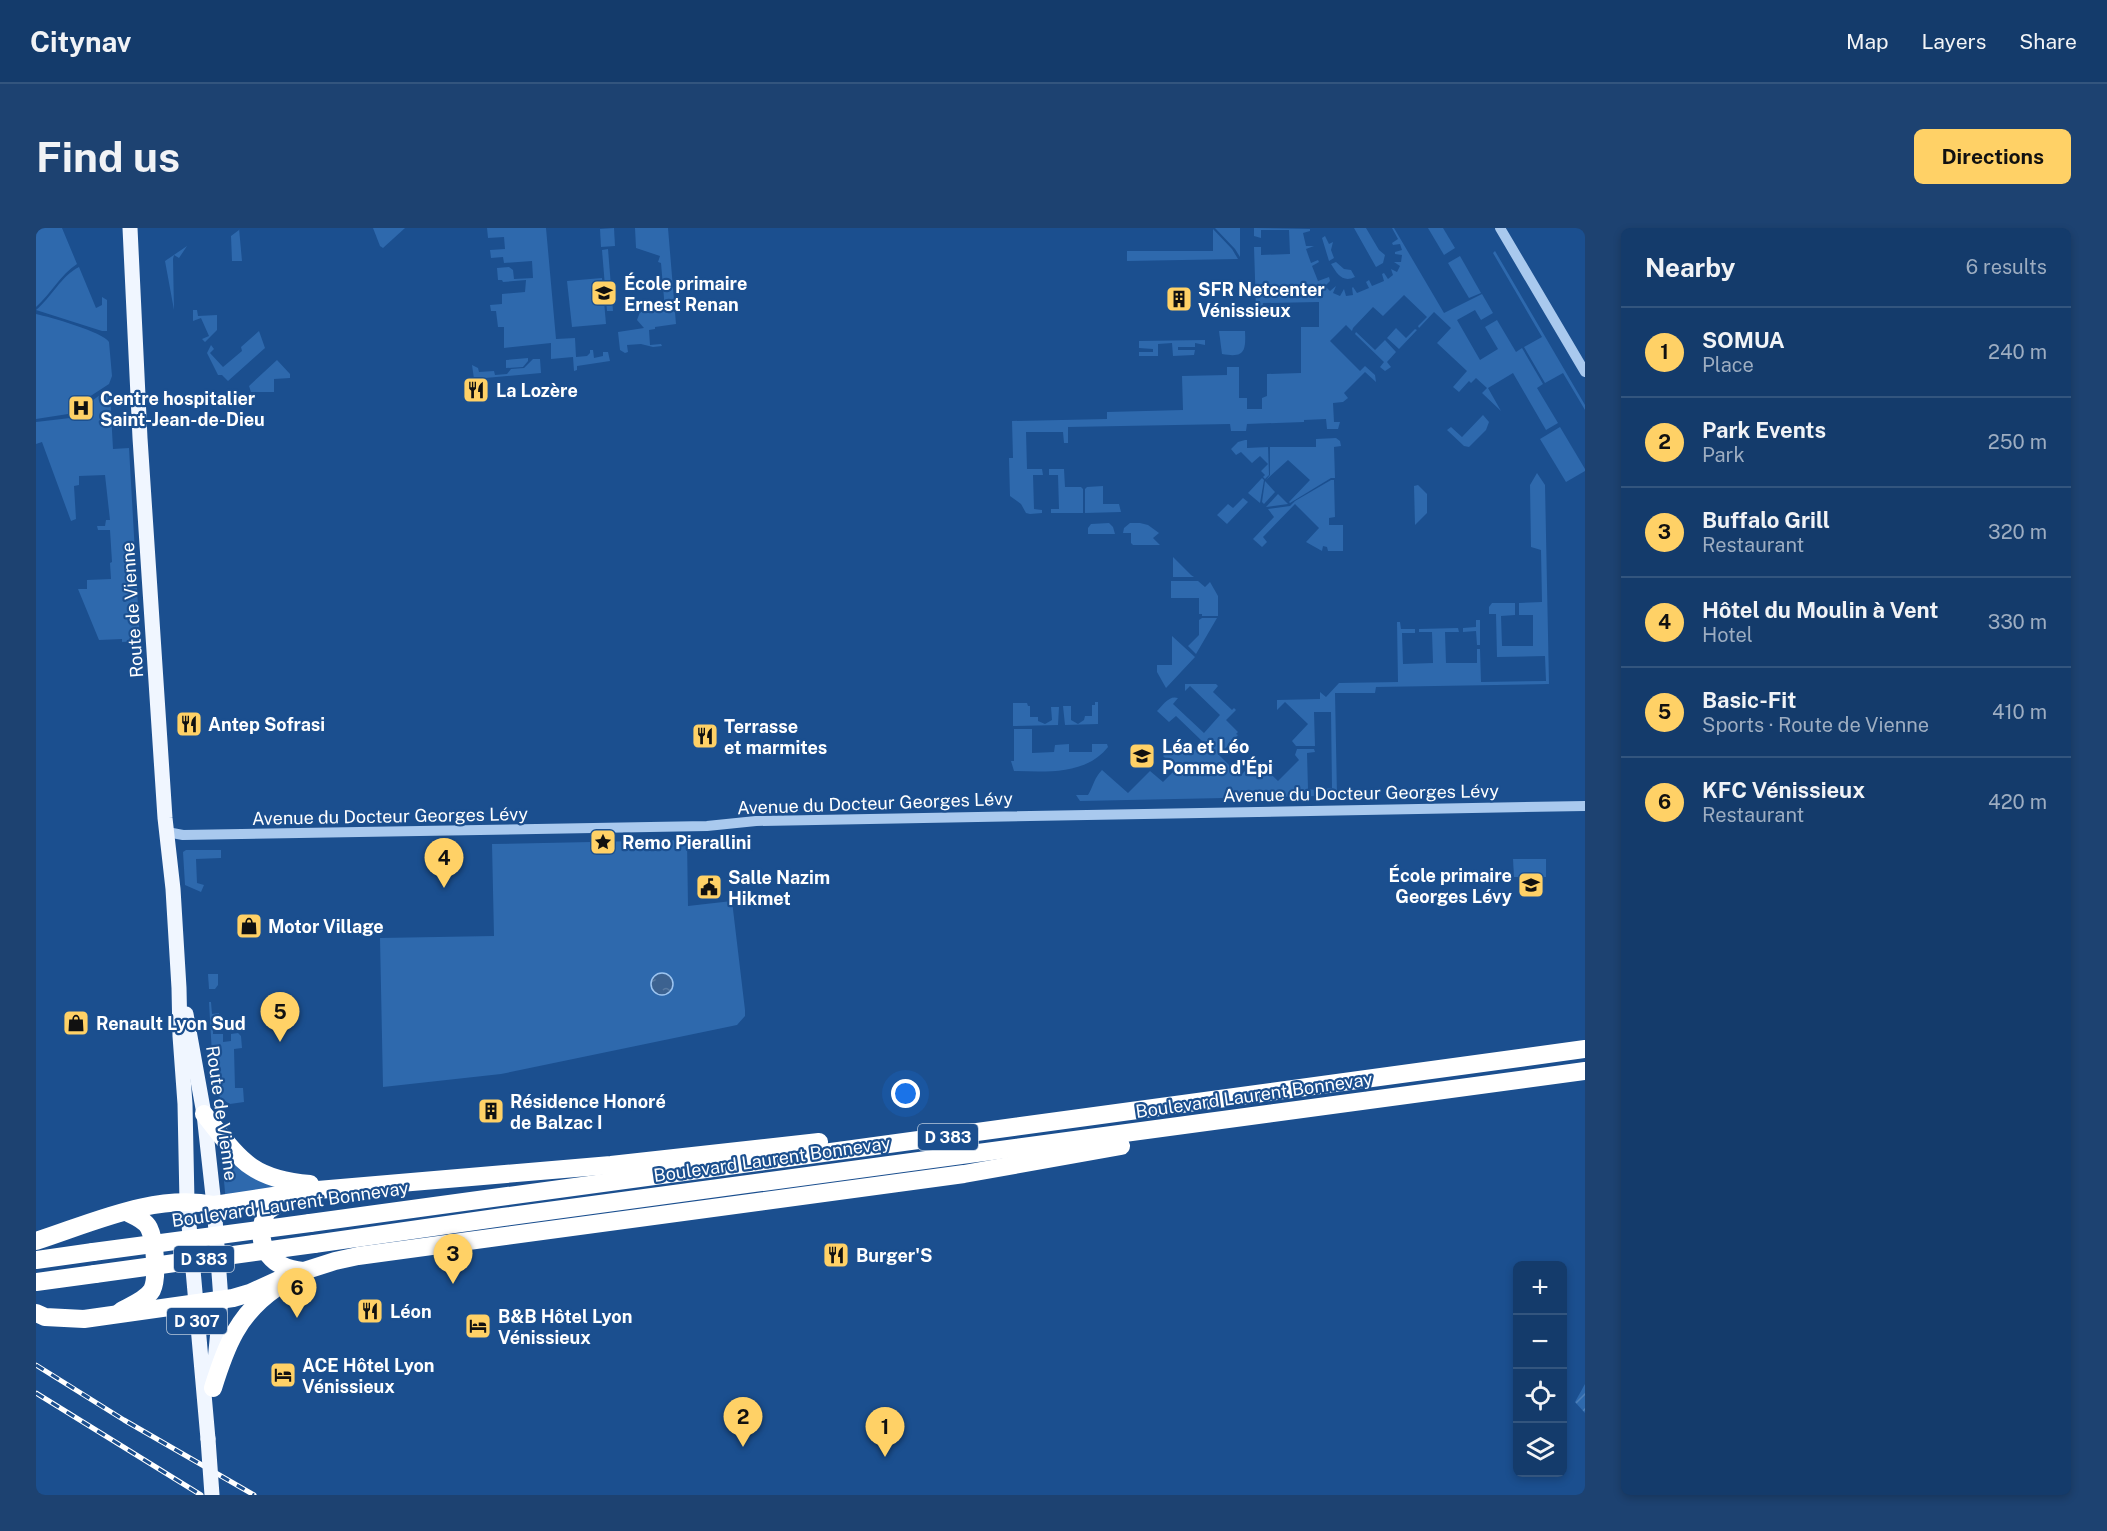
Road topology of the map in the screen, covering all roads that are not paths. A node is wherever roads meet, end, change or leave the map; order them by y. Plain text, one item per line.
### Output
1 (130, 228) edge
2 (1500, 228) edge
3 (1585, 372) edge
4 (1585, 806) edge
5 (167, 832) junction
6 (179, 988) junction
7 (1585, 1037) edge
8 (1585, 1049) edge
9 (1469, 1065) junction
10 (1585, 1071) edge
11 (204, 1114) junction
12 (1221, 1121) junction
13 (959, 1136) junction
14 (354, 1188) junction
15 (306, 1191) junction
16 (187, 1202) junction
17 (214, 1205) junction
18 (126, 1212) junction
19 (36, 1241) edge
20 (36, 1260) edge
21 (303, 1272) junction
22 (36, 1282) edge
23 (221, 1300) junction
24 (195, 1304) junction
25 (36, 1313) edge
26 (114, 1316) junction
27 (213, 1388) junction
28 (208, 1439) junction
29 (212, 1495) edge

1 - 5 main road, Route de Vienne
2 - 3 street
4 - 5 street, Avenue du Docteur Georges Lévy
5 - 6 main road, Route de Vienne
6 - 11 main road, Route de Vienne
6 - 16 main road, Route de Vienne
7 - 9 highway
8 - 9 highway, Boulevard Laurent Bonnevay / D 383
9 - 13 highway, Boulevard Laurent Bonnevay / D 383
10 - 12 highway, Boulevard Laurent Bonnevay / D 383
11 - 14 highway
11 - 17 main road, Route de Vienne
12 - 21 highway
12 - 22 highway, Boulevard Laurent Bonnevay / D 383, bridge
13 - 14 highway
13 - 20 highway, Boulevard Laurent Bonnevay / D 383, bridge
14 - 15 highway
15 - 17 highway
15 - 21 highway
16 - 17 highway
16 - 18 highway
16 - 24 main road, Route de Vienne / D 307
17 - 23 main road, Route de Vienne / D 307
18 - 19 highway
18 - 26 highway
21 - 23 highway
21 - 27 highway
23 - 24 highway
23 - 27 main road, Route de Vienne / D 307
24 - 26 highway
24 - 28 main road, Route de Vienne / D 307
25 - 26 highway
27 - 28 main road, Route de Vienne / D 307
28 - 29 main road, D 307, bridge

